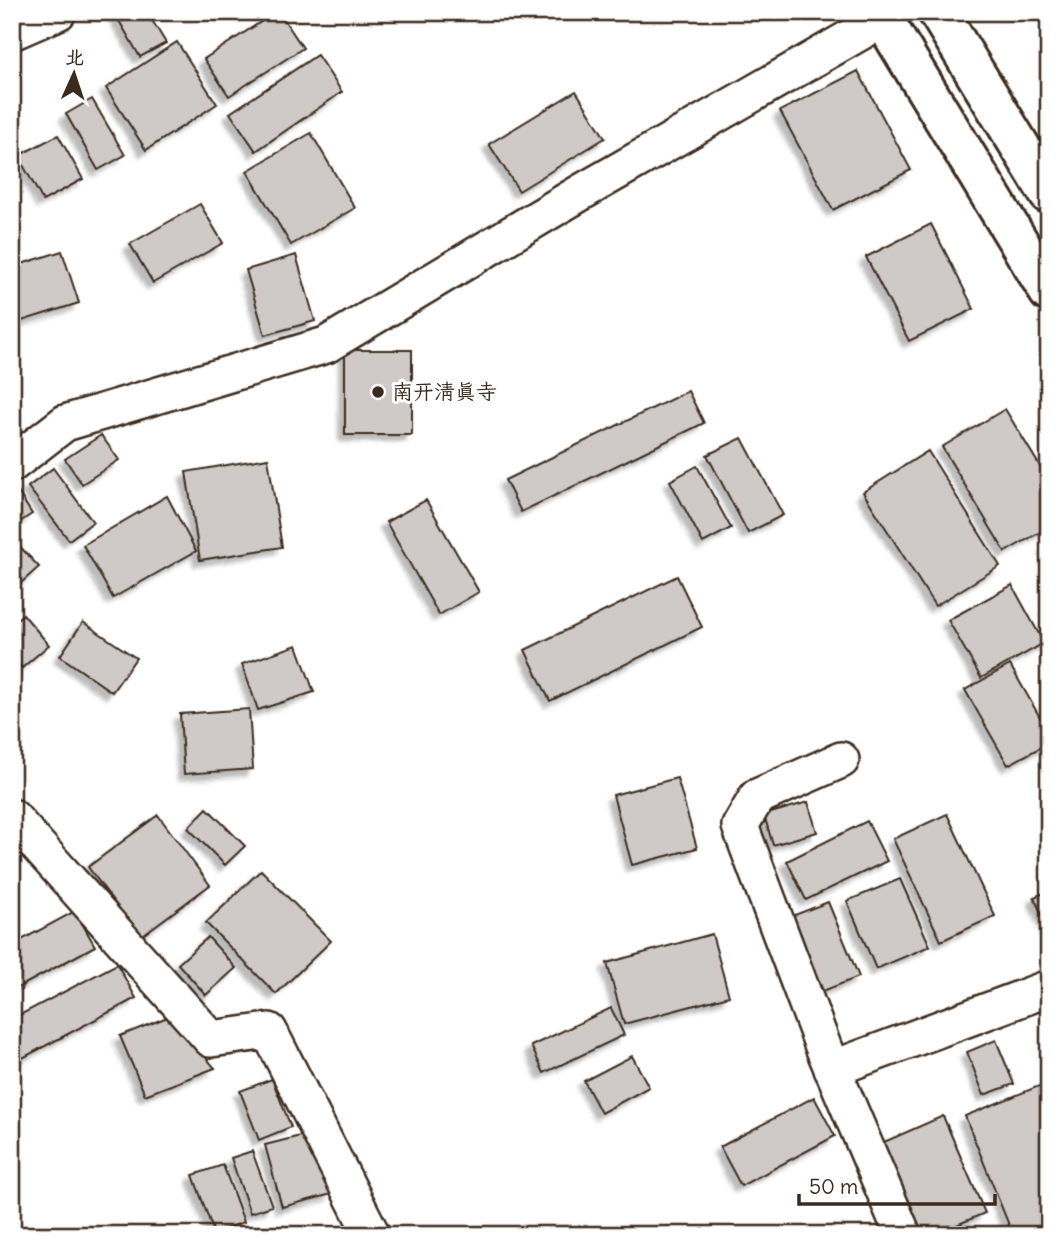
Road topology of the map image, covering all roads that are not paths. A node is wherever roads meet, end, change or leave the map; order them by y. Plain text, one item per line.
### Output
1 (58, 12) edge
2 (938, 12) edge
3 (881, 16) edge
4 (12, 32) edge
5 (1049, 194) edge
6 (1049, 292) edge
7 (12, 464) edge
8 (841, 760) dead end
9 (12, 817) edge
10 (1049, 988) edge
11 (832, 1069) junction
12 (372, 1235) edge
13 (903, 1235) edge

1 - 4 street
2 - 5 main road
3 - 6 main road
3 - 7 street
8 - 11 street
9 - 12 street
10 - 11 street
11 - 13 street

